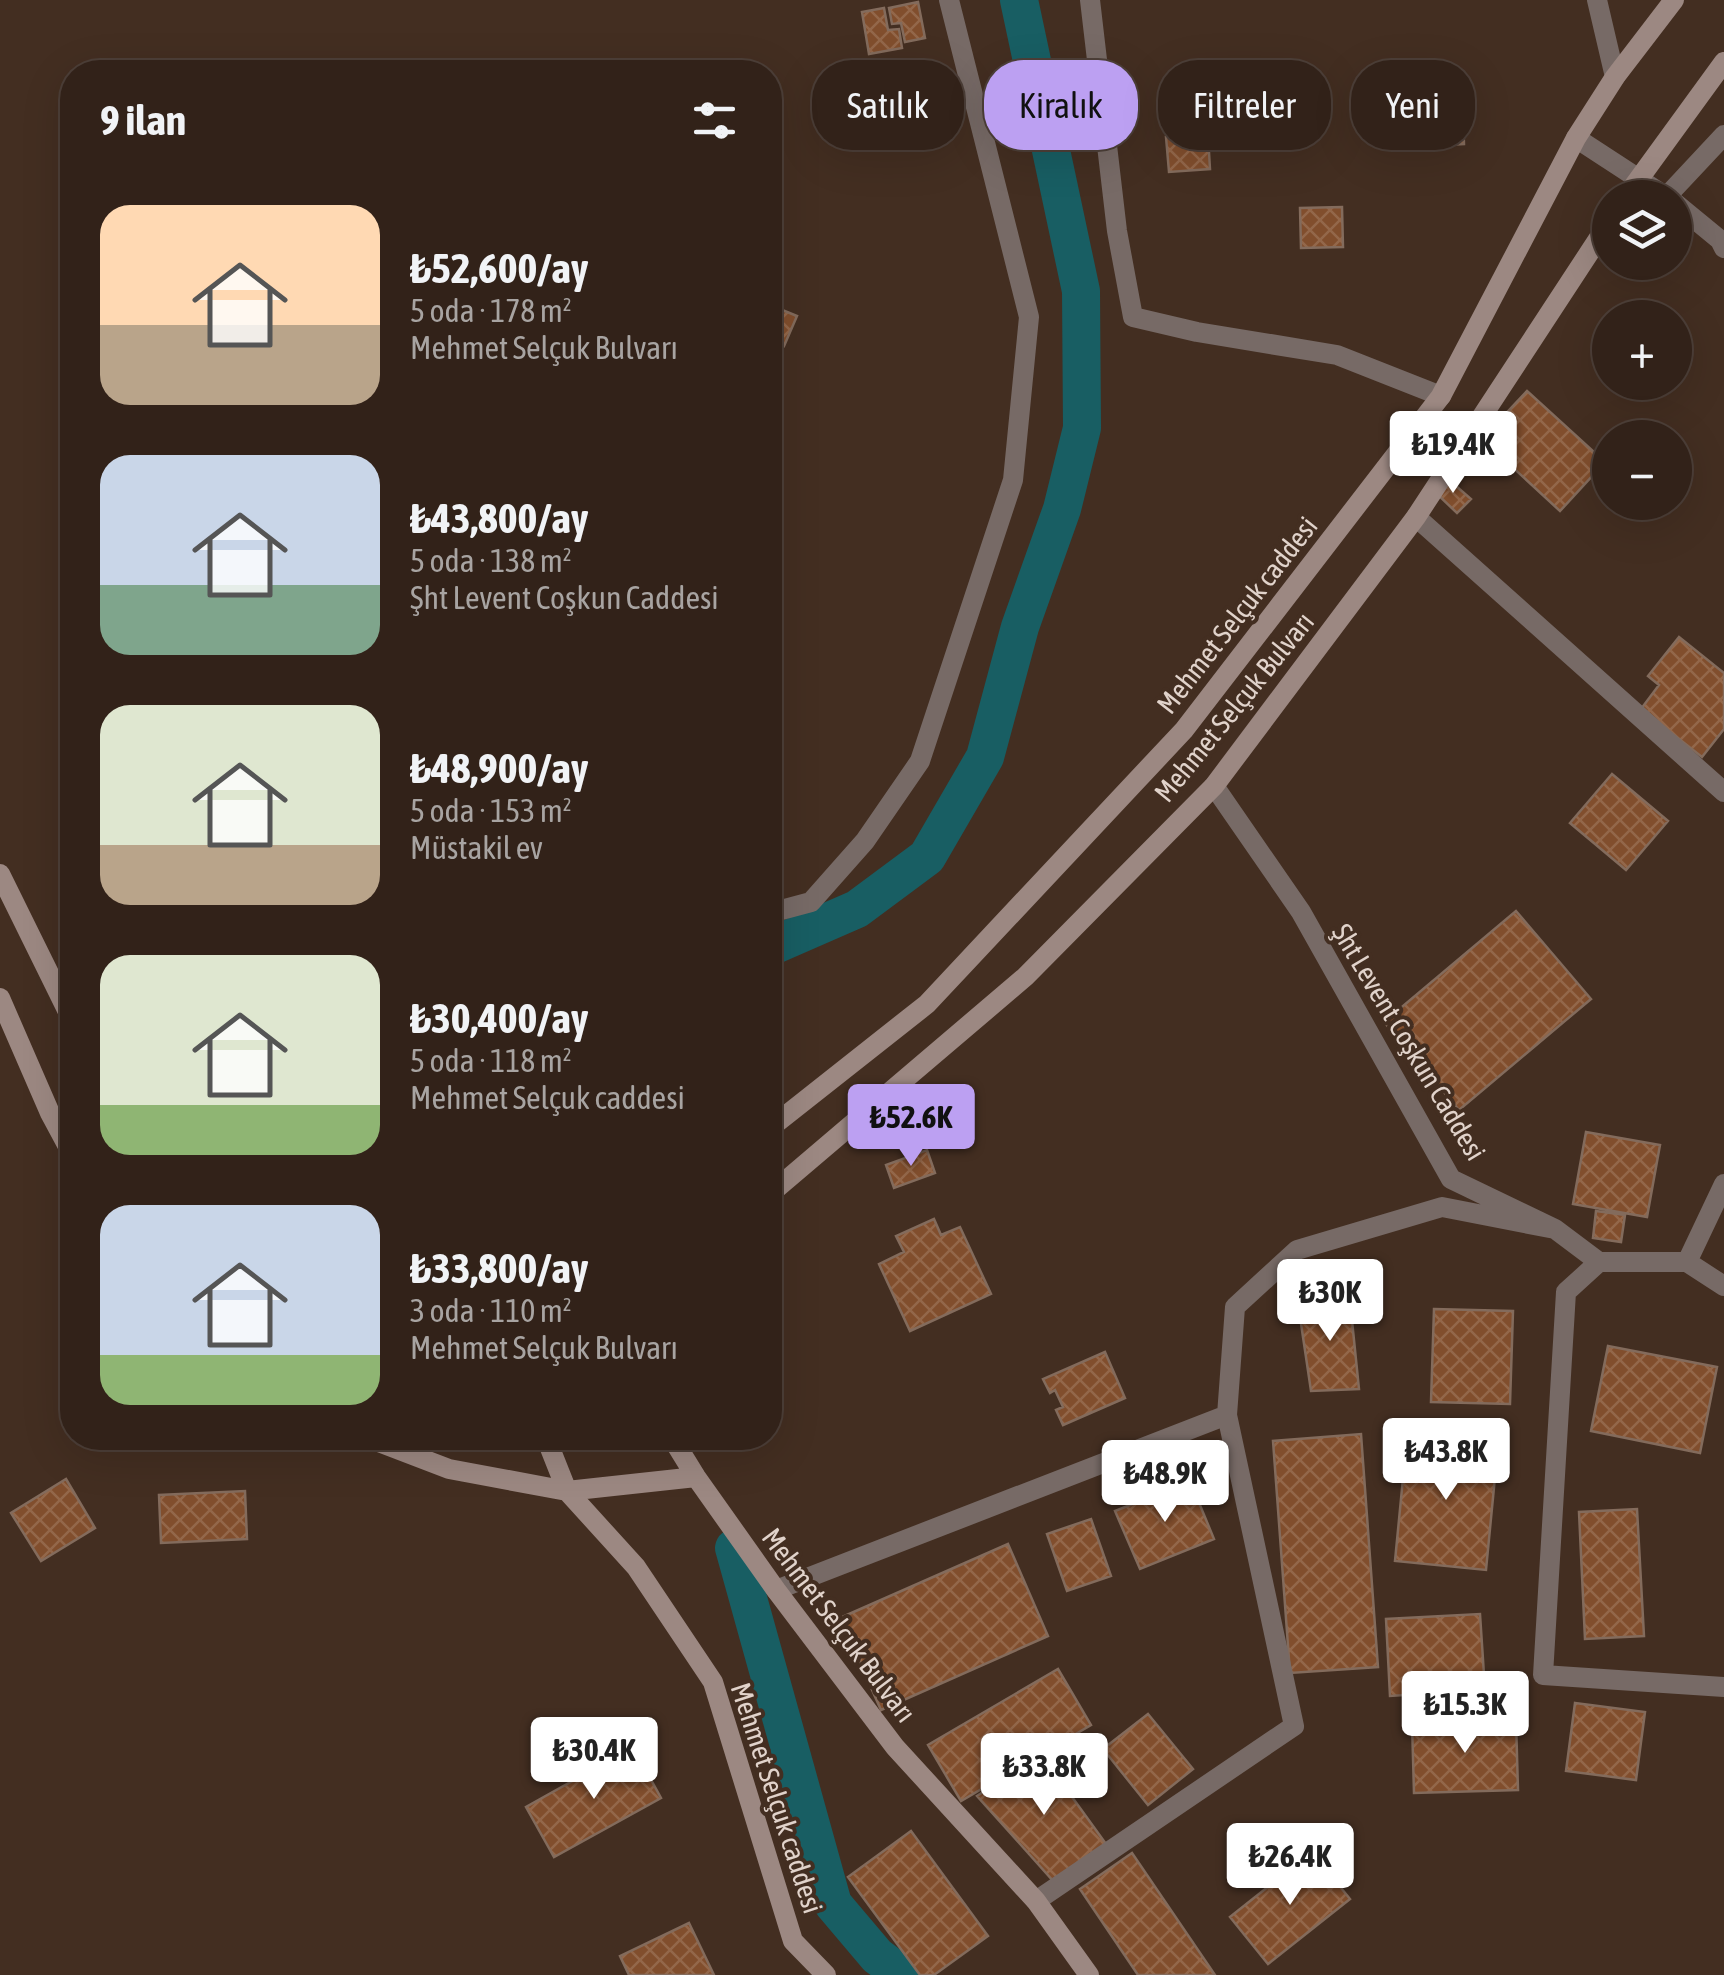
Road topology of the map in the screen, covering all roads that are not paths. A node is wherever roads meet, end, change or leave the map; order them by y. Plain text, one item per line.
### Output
1 (949, 0) edge
2 (1090, 0) edge
3 (1597, 0) edge
4 (1674, 0) edge
5 (1724, 62) edge
6 (1615, 77) junction
7 (1724, 135) edge
8 (1576, 138) junction
9 (1639, 177) junction
10 (1637, 180) edge
11 (1643, 180) edge
12 (1683, 180) edge
13 (1692, 217) edge
14 (1592, 248) edge
15 (1724, 248) edge
16 (1441, 396) junction
17 (1416, 517) junction
18 (1214, 786) junction
19 (1724, 792) edge
20 (0, 874) edge
21 (782, 910) edge
22 (60, 996) edge
23 (0, 998) edge
24 (782, 1119) edge
25 (60, 1132) edge
26 (782, 1184) edge
27 (1724, 1184) edge
28 (1555, 1229) junction
29 (1598, 1262) junction
30 (1687, 1262) junction
31 (1724, 1286) edge
32 (1227, 1415) junction
33 (400, 1450) edge
34 (551, 1450) edge
35 (679, 1450) edge
36 (696, 1477) junction
37 (567, 1491) junction
38 (776, 1590) junction
39 (1724, 1686) edge
40 (1036, 1900) junction
41 (826, 1975) edge
42 (1089, 1975) edge

1 - 21 street
2 - 16 street
3 - 6 street
4 - 6 main road, Mehmet Selçuk caddesi
5 - 9 main road
6 - 8 main road, Mehmet Selçuk caddesi
7 - 12 street
8 - 9 street
8 - 16 main road, Mehmet Selçuk caddesi
9 - 10 main road
9 - 11 street
13 - 15 street
14 - 17 main road, Mehmet Selçuk Bulvarı
16 - 24 main road, Mehmet Selçuk caddesi
17 - 18 main road, Mehmet Selçuk Bulvarı
17 - 19 street
18 - 26 main road, Mehmet Selçuk Bulvarı
18 - 28 street, Şht Levent Coşkun Caddesi
20 - 22 main road
23 - 25 main road
27 - 30 street
28 - 29 street, Şht Levent Coşkun Caddesi
28 - 32 street
29 - 30 street
29 - 39 street
30 - 31 street
32 - 38 street
32 - 40 street
33 - 37 main road
34 - 37 main road, Mehmet Selçuk caddesi
35 - 36 main road, Mehmet Selçuk Bulvarı
36 - 37 main road
36 - 38 main road, Mehmet Selçuk Bulvarı
37 - 41 main road, Mehmet Selçuk caddesi
38 - 40 main road, Mehmet Selçuk Bulvarı
40 - 42 main road, Mehmet Selçuk Bulvarı

